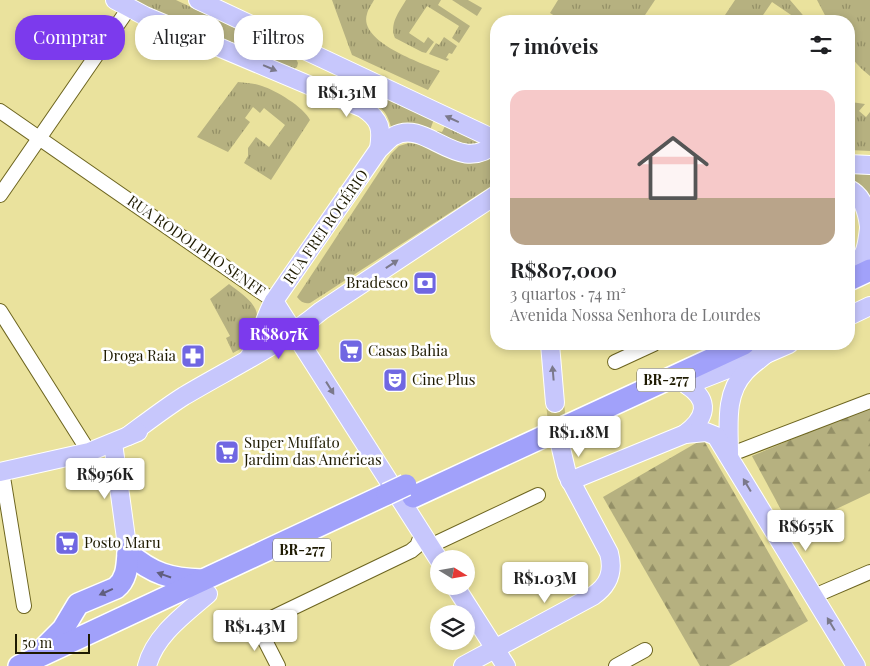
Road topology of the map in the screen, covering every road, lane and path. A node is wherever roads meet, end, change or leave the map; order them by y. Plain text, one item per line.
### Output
1 (198, 0) edge
2 (122, 4) edge
3 (0, 111) edge
4 (39, 138) junction
5 (490, 138) edge
6 (490, 146) edge
7 (379, 149) junction
8 (855, 164) edge
9 (870, 165) edge
10 (855, 194) edge
11 (0, 195) edge
12 (490, 199) edge
13 (870, 224) edge
14 (855, 265) edge
15 (870, 270) edge
16 (855, 277) edge
17 (870, 285) edge
18 (855, 292) edge
19 (274, 301) junction
20 (870, 306) edge
21 (0, 311) edge
22 (321, 311) junction
23 (855, 313) edge
24 (294, 332) junction
25 (551, 350) edge
26 (641, 350) edge
27 (699, 350) edge
28 (731, 350) edge
29 (775, 350) edge
30 (766, 354) junction
31 (248, 359) junction
32 (615, 362) dead end
33 (687, 385) junction
34 (731, 399) junction
35 (870, 401) edge
36 (555, 403) tunnel mouth
37 (702, 413) junction
38 (587, 417) junction
39 (685, 434) junction
40 (121, 440) junction
41 (560, 444) tunnel mouth
42 (89, 452) junction
43 (729, 455) junction
44 (1, 472) edge
45 (570, 481) junction
46 (538, 495) dead end
47 (400, 496) junction
48 (430, 546) edge
49 (128, 553) junction
50 (870, 572) edge
51 (206, 587) junction
52 (462, 595) edge
53 (814, 596) junction
54 (24, 606) dead end
55 (495, 649) junction
56 (645, 650) dead end
57 (23, 664) edge
58 (622, 665) edge
59 (53, 666) edge
60 (148, 666) edge
61 (278, 666) edge
62 (463, 666) edge
63 (506, 666) edge
64 (856, 666) edge

5 -> 1 main road
2 - 4 street
2 -> 7 main road
3 - 4 street, RUA RODOLPHO SENFF
4 - 11 street
4 - 19 street, RUA RODOLPHO SENFF
6 - 7 main road, RUA FREI ROGÉRIO
7 - 19 main road, RUA FREI ROGÉRIO
8 - 9 main road
10 - 13 main road
22 -> 12 main road
13 - 14 main road
15 - 16 highway
17 - 18 highway
19 - 22 main road
19 - 24 main road, RUA RODOLPHO SENFF
19 - 31 main road, RUA FREI ROGÉRIO
20 - 23 main road
21 - 42 street
22 - 24 main road
24 - 31 main road
24 -> 47 main road, RUA RODOLPHO SENFF
36 -> 25 main road
26 - 32 street
27 - 47 highway, BR-277
28 - 38 highway, BR-277
29 - 30 main road
30 - 33 main road
30 - 34 main road
31 - 40 main road
33 - 34 main road
33 - 37 main road
33 - 38 highway
34 - 37 main road
34 - 43 main road
35 - 43 street
37 - 39 main road
38 - 47 highway, BR-277
39 - 43 main road
39 - 45 main road
40 - 42 main road
40 - 49 main road
41 - 45 main road
42 - 44 main road
53 -> 43 main road
44 - 54 street
45 - 55 main road
46 - 48 street
47 - 48 main road, RUA RODOLPHO SENFF
47 - 51 highway, BR-277
48 - 61 street
51 -> 49 highway
49 -> 57 highway
50 - 53 street
51 - 57 highway, BR-277
51 - 59 highway, BR-277
51 - 60 main road
52 - 55 main road
64 -> 53 main road
55 - 62 main road
55 - 63 main road
56 - 58 street

